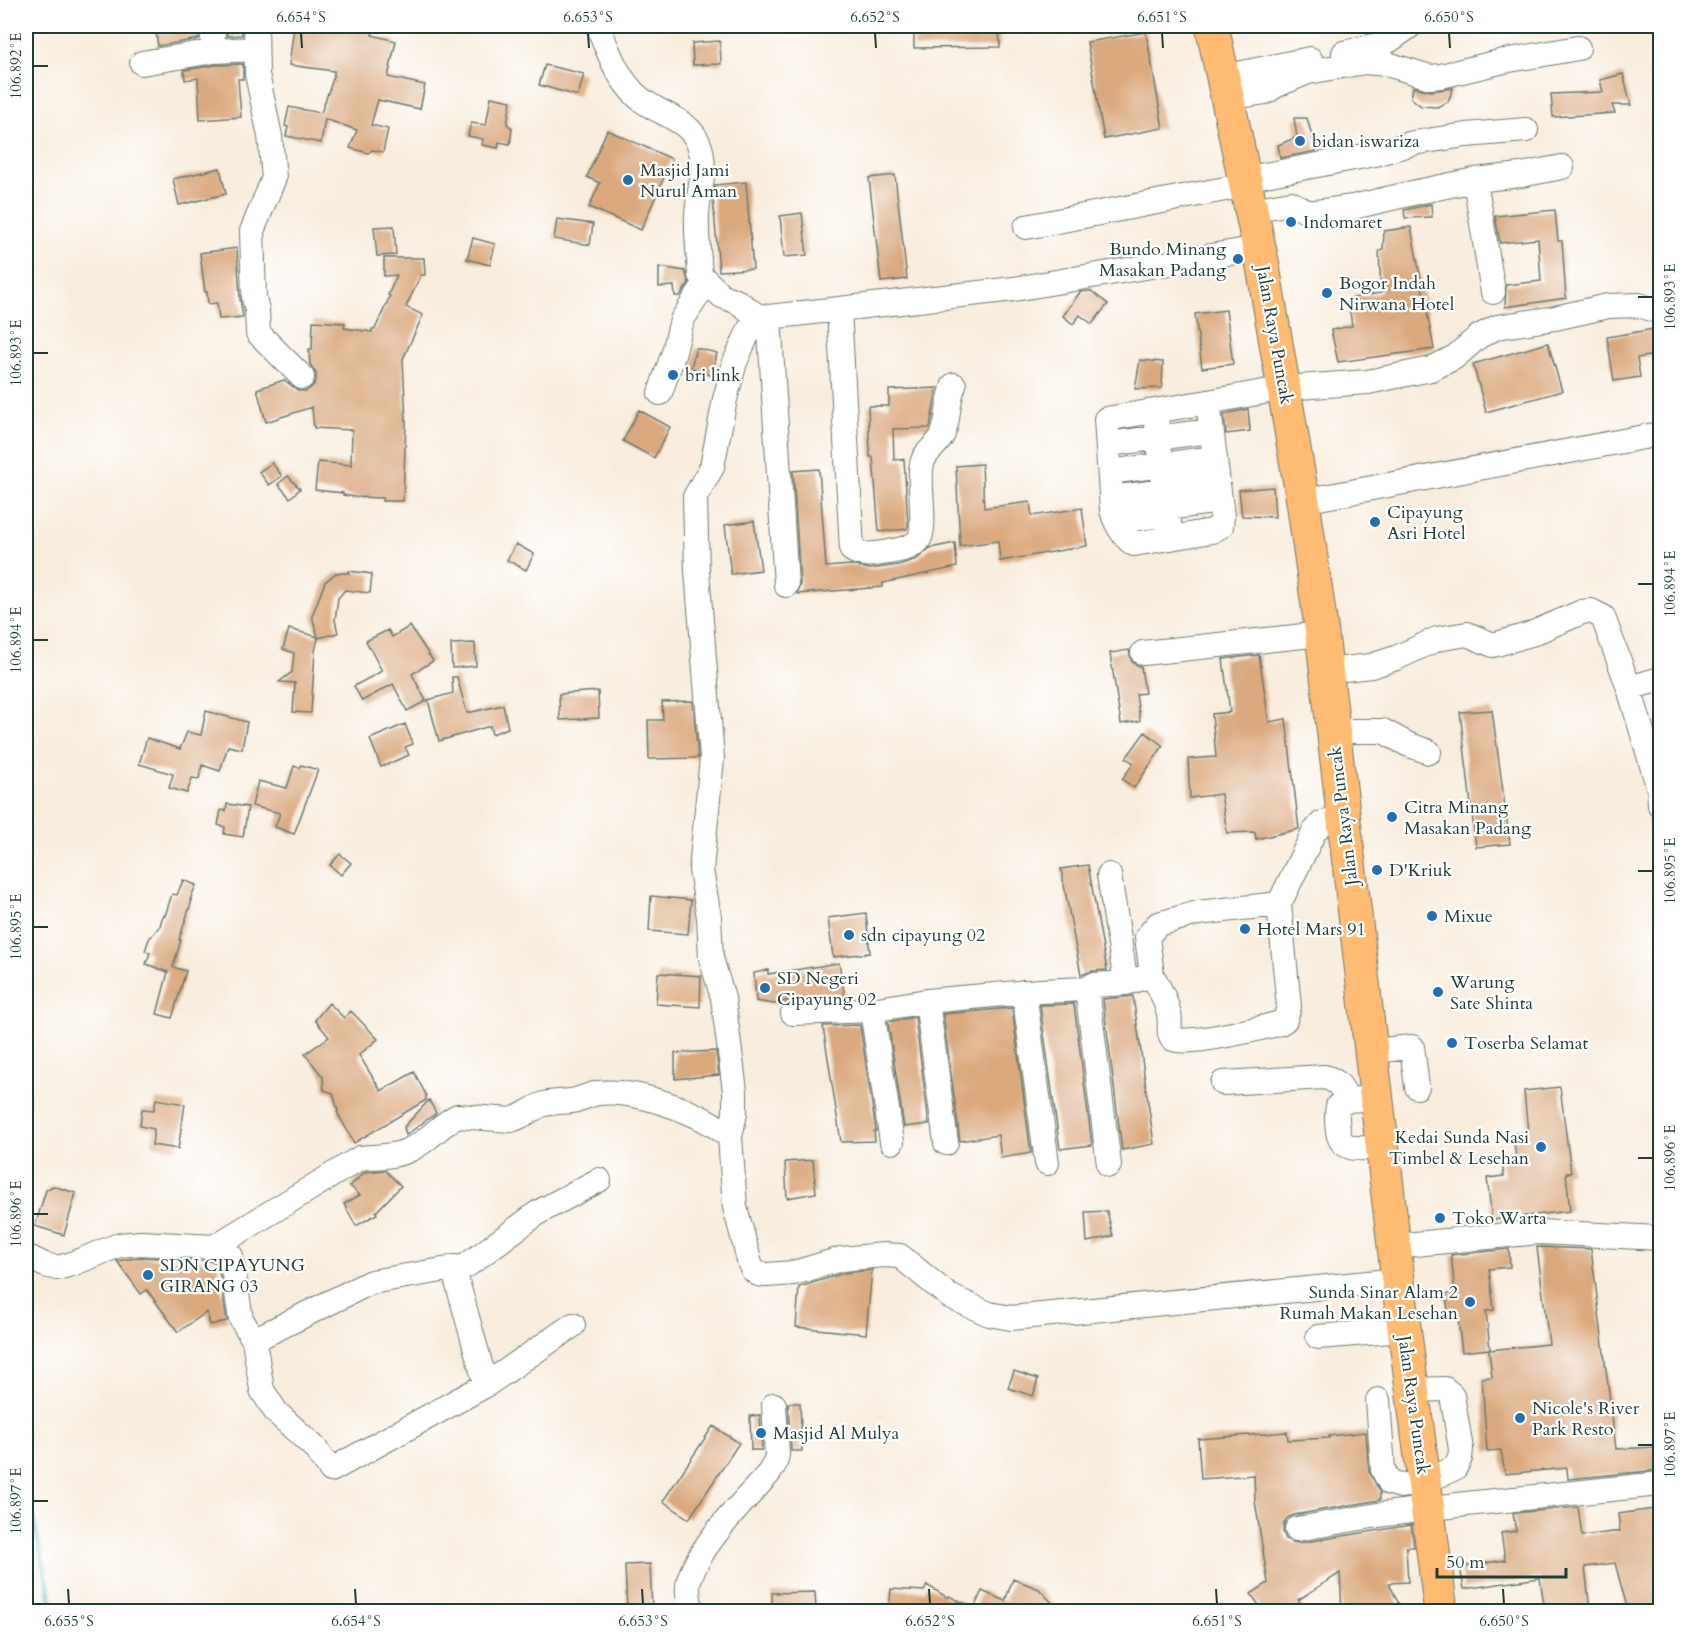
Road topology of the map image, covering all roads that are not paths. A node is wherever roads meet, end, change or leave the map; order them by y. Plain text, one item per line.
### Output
1 (212, 26) edge
2 (598, 26) edge
3 (1212, 26) edge
4 (1410, 26) edge
5 (255, 37) edge
6 (1578, 48) dead end
7 (214, 51) junction
8 (142, 63) dead end
9 (1225, 88) junction
10 (1526, 130) dead end
11 (1562, 167) dead end
12 (1475, 180) junction
13 (1247, 191) junction
14 (1026, 227) dead end
15 (1259, 248) junction
16 (706, 282) junction
17 (1493, 292) dead end
18 (839, 309) junction
19 (1660, 312) edge
20 (762, 316) junction
21 (302, 377) dead end
22 (954, 385) dead end
23 (1285, 388) junction
24 (660, 393) dead end
25 (1208, 402) junction
26 (1155, 411) junction
27 (1212, 431) junction
28 (1660, 435) edge
29 (1158, 438) junction
30 (1108, 444) junction
31 (1110, 472) junction
32 (1217, 479) junction
33 (1166, 492) junction
34 (1304, 501) junction
35 (1113, 509) junction
36 (1171, 538) junction
37 (786, 585) dead end
38 (1322, 634) junction
39 (1143, 653) dead end
40 (1326, 670) junction
41 (1660, 679) edge
42 (1629, 687) junction
43 (1333, 731) junction
44 (1429, 753) dead end
45 (1660, 805) edge
46 (1343, 819) junction
47 (1109, 875) dead end
48 (1278, 904) junction
49 (1152, 975) junction
50 (1126, 983) junction
51 (1087, 989) junction
52 (1024, 992) junction
53 (927, 1001) junction
54 (872, 1010) junction
55 (793, 1013) dead end
56 (1372, 1051) junction
57 (1223, 1083) dead end
58 (1417, 1088) dead end
59 (1362, 1099) junction
60 (730, 1137) junction
61 (892, 1142) dead end
62 (946, 1143) dead end
63 (1047, 1163) dead end
64 (1109, 1165) dead end
65 (598, 1180) dead end
66 (1660, 1238) edge
67 (1394, 1246) junction
68 (214, 1247) junction
69 (26, 1256) edge
70 (453, 1267) junction
71 (1398, 1280) junction
72 (573, 1325) dead end
73 (1404, 1330) junction
74 (1318, 1337) dead end
75 (254, 1340) junction
76 (486, 1385) junction
77 (1378, 1400) dead end
78 (774, 1405) dead end
79 (1660, 1485) edge
80 (1426, 1495) junction
81 (1298, 1529) dead end
82 (692, 1611) edge
83 (1440, 1611) edge

1 - 7 street
2 - 16 street
3 - 9 highway, Jalan Raya Puncak
4 - 9 street
5 - 7 street
5 - 21 street
6 - 9 street
7 - 8 street
9 - 13 highway, Jalan Raya Puncak
10 - 13 street
11 - 12 street
12 - 13 street
12 - 17 street
13 - 14 street
13 - 15 highway, Jalan Raya Puncak
15 - 18 street
15 - 23 highway, Jalan Raya Puncak
16 - 20 street
16 - 24 street
18 - 20 street
18 - 22 street
19 - 23 street
20 - 37 street
20 - 60 street
23 - 25 street
23 - 34 highway, Jalan Raya Puncak
25 - 26 street
25 - 27 street
26 - 29 street
26 - 30 street
27 - 29 street
27 - 32 street
28 - 34 street
29 - 30 street
29 - 33 street
30 - 31 street
31 - 33 street
31 - 35 street
32 - 33 street
32 - 33 street
32 - 36 street
33 - 35 street
33 - 36 street
34 - 38 highway, Jalan Raya Puncak
35 - 36 street
38 - 39 street
38 - 40 highway, Jalan Raya Puncak
40 - 42 street
40 - 43 highway, Jalan Raya Puncak
41 - 42 street
42 - 45 street
43 - 44 street
43 - 46 highway, Jalan Raya Puncak
46 - 48 street
46 - 56 highway, Jalan Raya Puncak
47 - 50 street
48 - 49 street
48 - 49 street
49 - 50 street
50 - 51 street
51 - 52 street
51 - 64 street
52 - 53 street
52 - 63 street
53 - 54 street
53 - 62 street
54 - 55 street
54 - 61 street
56 - 58 street
56 - 59 highway, Jalan Raya Puncak
57 - 59 street
59 - 67 highway, Jalan Raya Puncak
60 - 68 street
60 - 71 street
65 - 70 street
66 - 67 street
67 - 71 highway, Jalan Raya Puncak
68 - 69 street
68 - 75 street
70 - 75 street
70 - 76 street
71 - 73 highway, Jalan Raya Puncak
72 - 76 street
73 - 74 street
73 - 80 highway, Jalan Raya Puncak
75 - 76 street
77 - 80 street
78 - 82 street
79 - 80 street
80 - 81 street
80 - 83 highway, Jalan Raya Puncak

